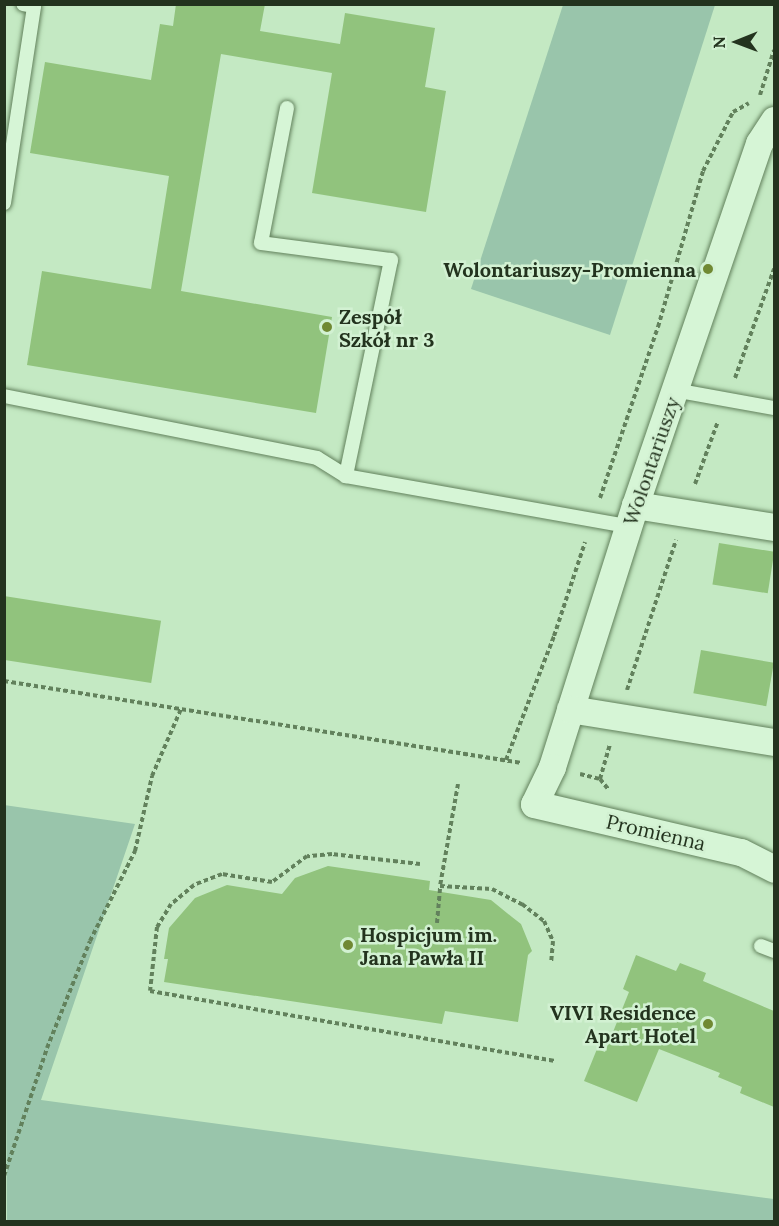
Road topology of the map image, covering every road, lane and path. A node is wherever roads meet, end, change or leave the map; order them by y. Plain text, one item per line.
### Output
1 (23, 4) edge
2 (774, 50) edge
3 (759, 97) dead end
4 (750, 102) dead end
5 (287, 108) dead end
6 (774, 120) edge
7 (4, 203) edge
8 (774, 269) edge
9 (674, 390) junction
10 (4, 396) edge
11 (727, 399) junction
12 (774, 408) edge
13 (346, 476) junction
14 (685, 513) junction
15 (632, 516) junction
16 (593, 519) junction
17 (774, 527) edge
18 (4, 681) edge
19 (181, 709) junction
20 (570, 709) junction
21 (619, 717) junction
22 (774, 742) edge
23 (506, 760) junction
24 (552, 767) junction
25 (458, 784) dead end
26 (534, 804) joint
27 (420, 864) dead end
28 (774, 869) edge
29 (440, 886) junction
30 (436, 923) dead end
31 (761, 946) dead end
32 (774, 951) edge
33 (551, 963) dead end
34 (555, 1061) dead end
35 (4, 1176) edge

1 - 7 lane
2 - 3 path
4 - 16 path
5 - 13 lane
6 - 9 street, Wolontariuszy
8 - 11 path
9 - 11 lane
9 - 15 street, Wolontariuszy
10 - 13 lane
11 - 12 lane
11 - 14 path
13 - 16 lane
14 - 15 street
14 - 17 street
14 - 21 path
15 - 16 lane
15 - 20 street, Wolontariuszy
16 - 23 path
18 - 19 path
19 - 23 path
19 - 35 path
20 - 21 street
20 - 24 street, Wolontariuszy
21 - 22 street
21 - 24 path
23 - 24 path
24 - 26 street, Wolontariuszy
25 - 29 path
26 - 28 street, Promienna
27 - 34 path
29 - 30 path
29 - 33 path
31 - 32 lane

